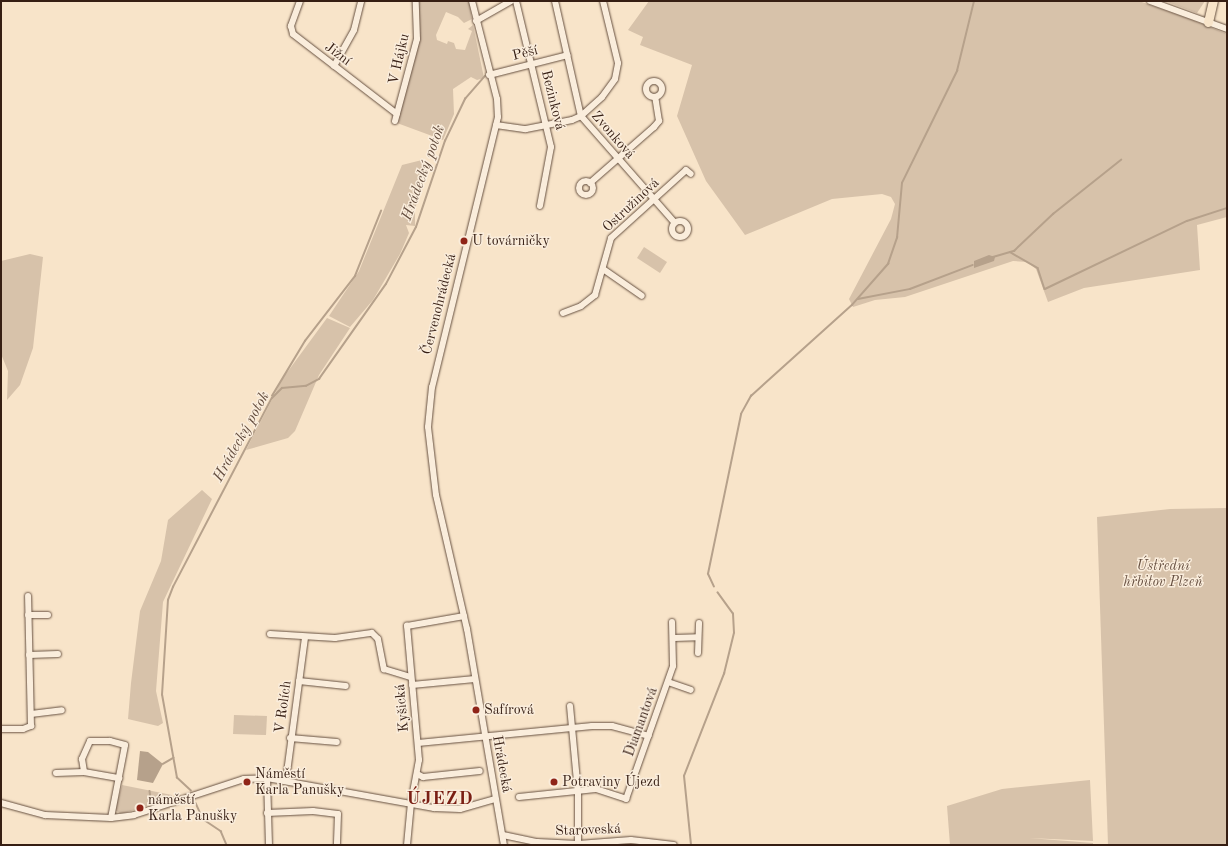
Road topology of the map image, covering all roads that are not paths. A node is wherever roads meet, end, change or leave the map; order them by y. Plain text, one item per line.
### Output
1 (300, 1) edge
2 (361, 1) edge
3 (416, 1) edge
4 (472, 1) edge
5 (511, 1) edge
6 (516, 1) edge
7 (555, 1) edge
8 (603, 1) edge
9 (1150, 1) edge
10 (1213, 1) edge
11 (476, 21) junction
12 (1208, 22) junction
13 (1227, 29) edge
14 (568, 55) junction
15 (531, 64) junction
16 (334, 66) junction
17 (489, 75) junction
18 (655, 97) dead end
19 (397, 114) junction
20 (581, 116) junction
21 (395, 121) dead end
22 (496, 125) junction
23 (546, 125) junction
24 (618, 159) junction
25 (690, 174) dead end
26 (590, 183) dead end
27 (653, 199) junction
28 (540, 206) dead end
29 (675, 223) dead end
30 (603, 269) junction
31 (642, 296) dead end
32 (563, 313) dead end
33 (28, 596) dead end
34 (48, 614) dead end
35 (28, 615) junction
36 (464, 616) junction
37 (672, 622) dead end
38 (699, 623) dead end
39 (270, 634) dead end
40 (305, 637) junction
41 (698, 637) junction
42 (674, 638) junction
43 (698, 653) dead end
44 (29, 654) junction
45 (58, 654) dead end
46 (412, 677) junction
47 (475, 679) junction
48 (299, 681) junction
49 (668, 682) junction
50 (412, 685) junction
51 (346, 686) dead end
52 (691, 690) dead end
53 (570, 706) dead end
54 (62, 710) dead end
55 (31, 714) junction
56 (1, 729) edge
57 (572, 729) junction
58 (649, 736) junction
59 (485, 737) junction
60 (290, 738) junction
61 (337, 742) dead end
62 (418, 743) junction
63 (480, 771) dead end
64 (84, 772) junction
65 (56, 773) dead end
66 (417, 774) junction
67 (119, 778) junction
68 (267, 778) junction
69 (286, 780) junction
70 (578, 792) junction
71 (519, 797) dead end
72 (495, 800) junction
73 (1, 803) edge
74 (411, 803) junction
75 (267, 813) junction
76 (111, 818) junction
77 (503, 835) junction
78 (621, 844) edge
79 (269, 845) edge
80 (337, 845) edge
81 (407, 845) edge
82 (504, 845) edge
83 (578, 845) edge
84 (674, 845) edge

1 - 16 street, Jižní
2 - 16 street
3 - 19 street, V Hájku
4 - 11 street, Červenohrádecká
5 - 11 street
6 - 15 street, Bezinková
7 - 14 street, Zvonková
8 - 20 street
9 - 12 street
10 - 12 highway
11 - 17 street, Červenohrádecká
12 - 13 street
14 - 15 street, Pěší
14 - 20 street, Zvonková
15 - 17 street, Pěší
15 - 23 street, Bezinková
16 - 19 street, Jižní
17 - 22 street, Červenohrádecká
18 - 24 street
19 - 21 street, V Hájku
20 - 23 street
20 - 24 street, Zvonková
22 - 23 street
22 - 36 street, Červenohrádecká
23 - 28 street, Bezinková
24 - 26 street
24 - 27 street, Zvonková
25 - 27 street, Ostružinová
27 - 29 street, Zvonková
27 - 30 street, Ostružinová
30 - 31 street
30 - 32 street, Ostružinová
33 - 35 street
34 - 35 street
35 - 44 street
36 - 46 street, Kyšická
36 - 47 street, Hrádecká
37 - 42 street, Diamantová
38 - 41 street
39 - 40 street
40 - 46 street
40 - 48 street, V Rolích
41 - 42 street
41 - 43 street
42 - 49 street, Diamantová
44 - 45 street
44 - 55 street
46 - 50 street, Kyšická
47 - 50 street
47 - 59 street, Hrádecká
48 - 51 street
48 - 60 street, V Rolích
49 - 52 street
49 - 58 street, Diamantová
50 - 62 street, Kyšická
53 - 57 street
54 - 55 street
55 - 56 street
57 - 58 street
57 - 59 street
57 - 70 street
58 - 70 street, Diamantová
59 - 62 street
59 - 72 street, Hrádecká
60 - 61 street
60 - 69 street, V Rolích
62 - 66 street, Kyšická
63 - 66 street
64 - 65 street
64 - 67 street
64 - 67 street
66 - 74 street, Kyšická
67 - 76 street
68 - 69 street
68 - 75 street
68 - 76 street
69 - 74 street
70 - 71 street, Diamantová
70 - 83 street
72 - 74 street
72 - 77 street, Hrádecká
73 - 76 street
74 - 81 street, Kyšická
75 - 79 street
75 - 80 street
77 - 82 street, Hrádecká
77 - 83 street, Staroveská
78 - 83 street, Staroveská
78 - 84 street, Staroveská

